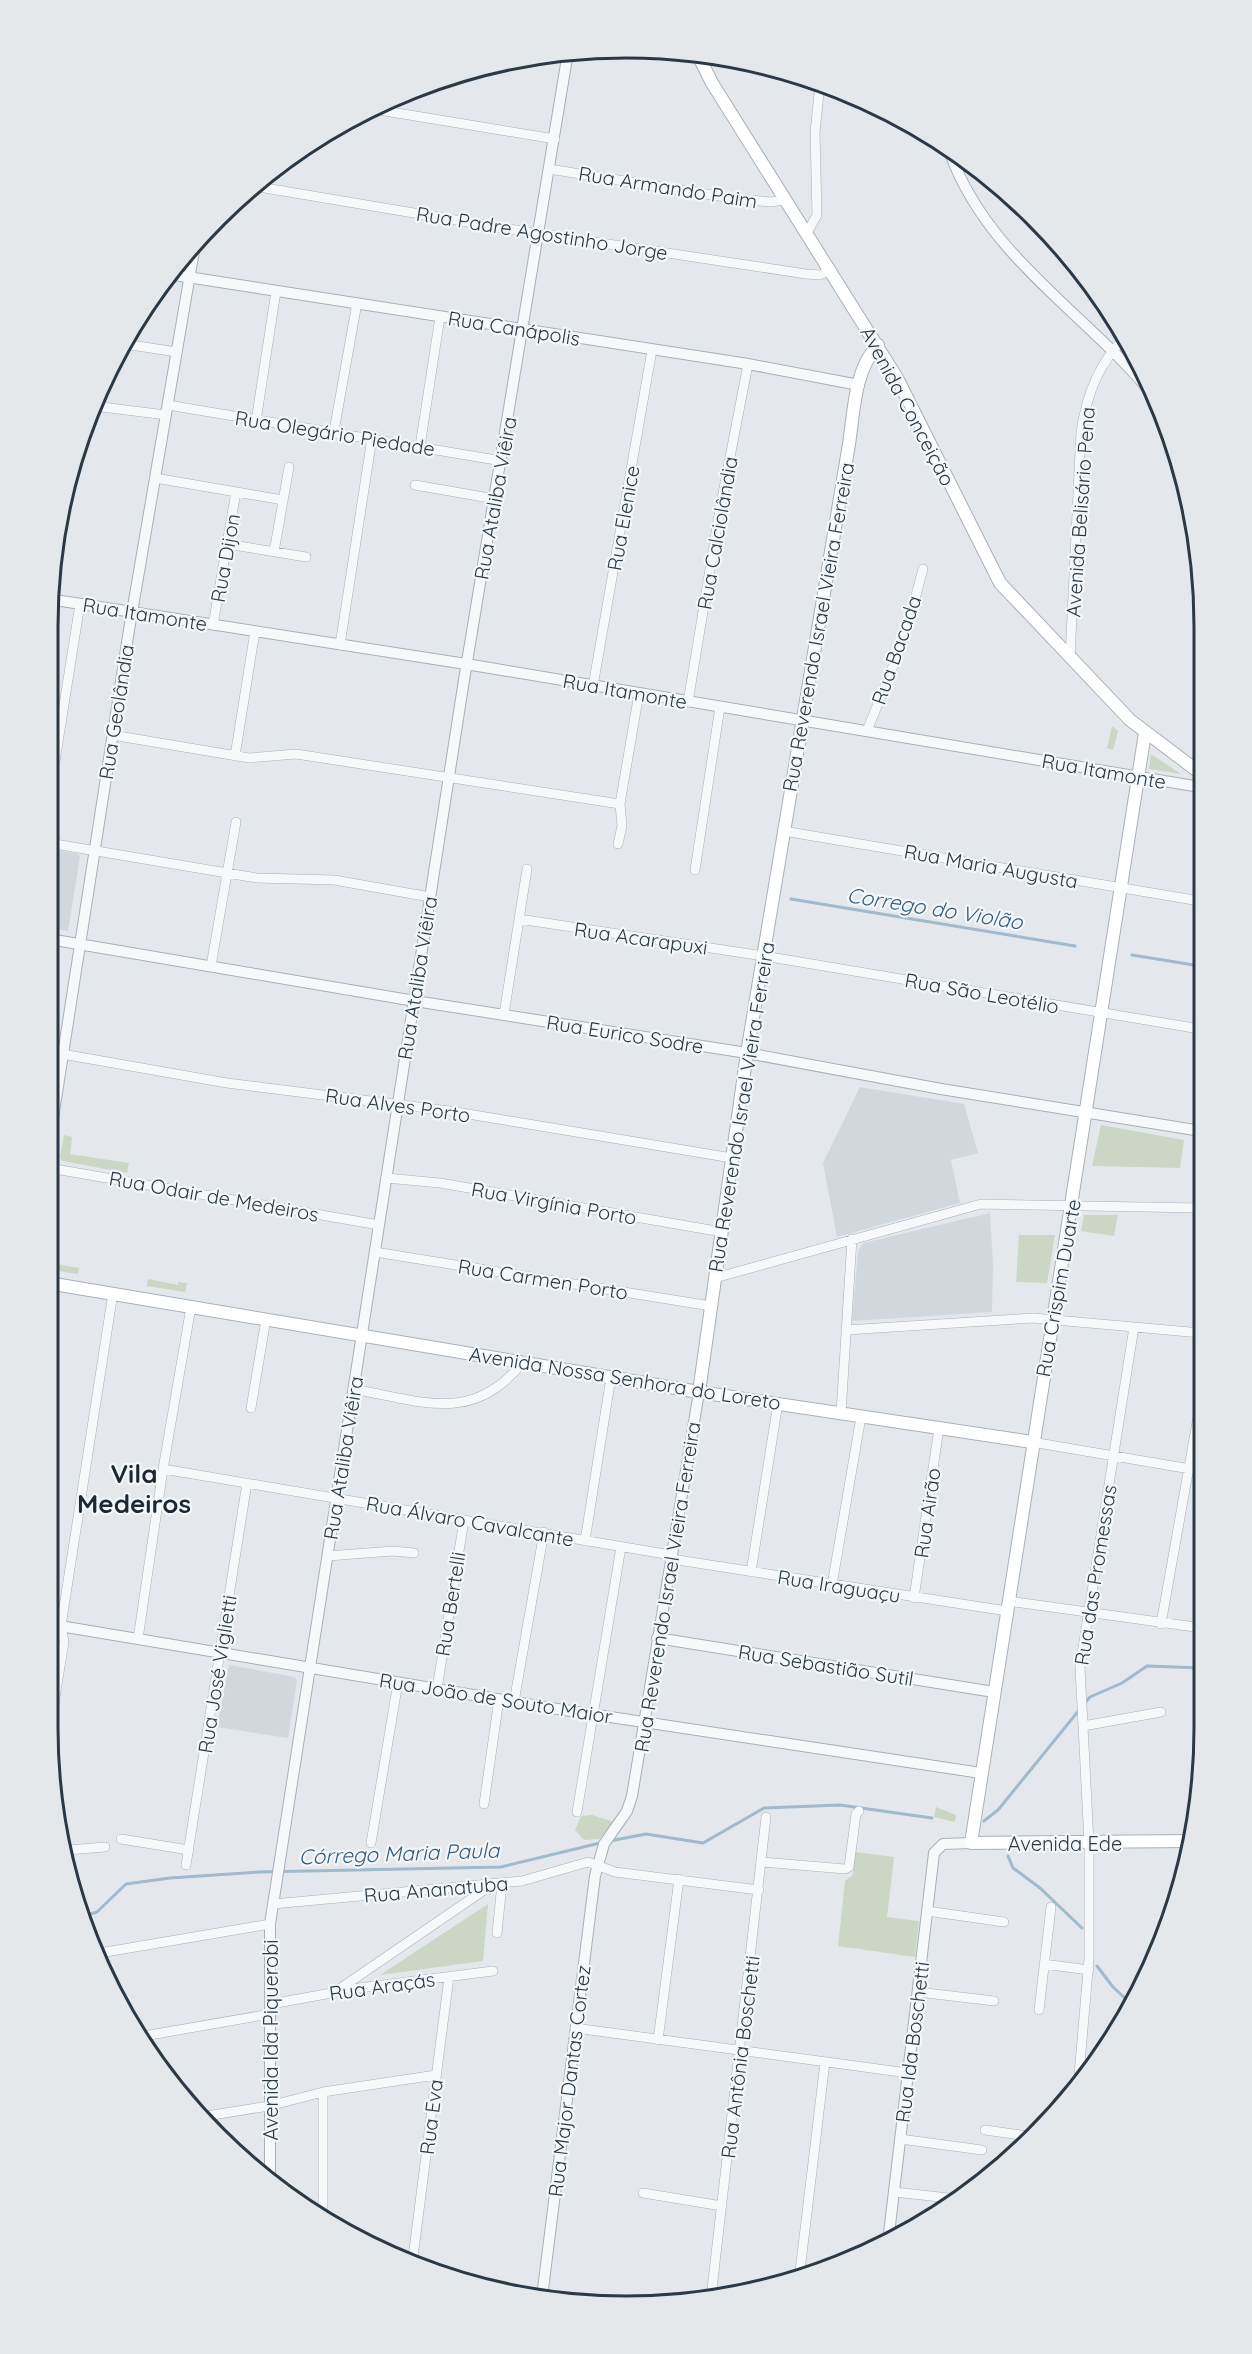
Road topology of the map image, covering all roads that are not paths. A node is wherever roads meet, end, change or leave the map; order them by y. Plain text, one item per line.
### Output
1 (567, 62) edge
2 (702, 63) edge
3 (819, 93) edge
4 (388, 111) edge
5 (555, 139) junction
6 (955, 164) edge
7 (549, 169) junction
8 (266, 188) edge
9 (786, 200) junction
10 (539, 233) junction
11 (807, 233) junction
12 (193, 260) edge
13 (831, 270) junction
14 (180, 276) edge
15 (190, 277) junction
16 (276, 291) junction
17 (357, 303) junction
18 (440, 316) junction
19 (524, 330) junction
20 (133, 345) edge
21 (878, 345) junction
22 (1118, 345) edge
23 (652, 350) junction
24 (1113, 350) junction
25 (177, 352) junction
26 (748, 364) junction
27 (1135, 375) edge
28 (860, 384) junction
29 (103, 406) edge
30 (167, 410) junction
31 (256, 421) junction
32 (334, 432) junction
33 (372, 438) junction
34 (420, 447) junction
35 (502, 461) junction
36 (289, 466) dead end
37 (155, 478) junction
38 (416, 485) dead end
39 (236, 492) junction
40 (495, 499) junction
41 (283, 500) junction
42 (227, 544) junction
43 (274, 552) junction
44 (306, 557) dead end
45 (923, 569) dead end
46 (60, 601) edge
47 (80, 604) junction
48 (132, 612) junction
49 (213, 625) junction
50 (255, 632) junction
51 (340, 645) junction
52 (1070, 658) junction
53 (466, 664) junction
54 (593, 686) junction
55 (639, 693) junction
56 (688, 702) junction
57 (720, 707) junction
58 (802, 719) junction
59 (867, 731) junction
60 (1145, 734) junction
61 (112, 735) junction
62 (59, 736) edge
63 (236, 756) junction
64 (1193, 767) edge
65 (1193, 775) edge
66 (1139, 777) junction
67 (449, 780) junction
68 (1193, 786) edge
69 (620, 804) junction
70 (236, 822) dead end
71 (783, 831) junction
72 (618, 844) dead end
73 (59, 845) edge
74 (94, 850) junction
75 (527, 869) dead end
76 (695, 870) dead end
77 (227, 872) junction
78 (1122, 888) junction
79 (430, 897) junction
80 (1193, 900) edge
81 (519, 919) junction
82 (59, 941) edge
83 (79, 944) junction
84 (764, 956) junction
85 (211, 966) junction
86 (415, 1001) junction
87 (504, 1014) junction
88 (1103, 1014) junction
89 (1193, 1028) edge
90 (747, 1053) junction
91 (62, 1054) junction
92 (59, 1070) edge
93 (396, 1104) junction
94 (1087, 1111) junction
95 (1193, 1130) edge
96 (732, 1158) junction
97 (59, 1170) edge
98 (386, 1178) junction
99 (1073, 1206) junction
100 (1193, 1208) edge
101 (380, 1225) junction
102 (722, 1232) junction
103 (852, 1239) junction
104 (375, 1252) junction
105 (715, 1278) junction
106 (59, 1285) edge
107 (112, 1293) junction
108 (711, 1306) junction
109 (191, 1307) junction
110 (1051, 1318) junction
111 (266, 1319) junction
112 (1134, 1327) junction
113 (846, 1330) junction
114 (1193, 1333) edge
115 (362, 1335) junction
116 (523, 1362) junction
117 (611, 1377) junction
118 (354, 1389) junction
119 (699, 1392) junction
120 (778, 1403) junction
121 (251, 1408) dead end
122 (841, 1413) junction
123 (861, 1417) junction
124 (939, 1428) junction
125 (1032, 1442) junction
126 (1193, 1445) edge
127 (1114, 1456) junction
128 (163, 1468) junction
129 (1189, 1468) junction
130 (1193, 1469) edge
131 (247, 1483) junction
132 (337, 1497) junction
133 (464, 1520) junction
134 (544, 1532) junction
135 (585, 1540) junction
136 (621, 1546) junction
137 (414, 1553) dead end
138 (328, 1556) junction
139 (671, 1557) junction
140 (751, 1572) junction
141 (832, 1585) junction
142 (915, 1598) junction
143 (1008, 1606) junction
144 (1088, 1611) junction
145 (1161, 1624) junction
146 (61, 1626) junction
147 (1193, 1627) edge
148 (657, 1638) junction
149 (138, 1640) junction
150 (221, 1653) junction
151 (310, 1668) junction
152 (59, 1673) edge
153 (398, 1682) junction
154 (436, 1689) junction
155 (994, 1692) junction
156 (500, 1699) junction
157 (514, 1702) junction
158 (1161, 1712) dead end
159 (593, 1714) junction
160 (645, 1721) junction
161 (1083, 1726) junction
162 (981, 1773) junction
163 (484, 1804) dead end
164 (859, 1811) dead end
165 (577, 1812) dead end
166 (766, 1816) dead end
167 (121, 1839) dead end
168 (1182, 1841) edge
169 (371, 1843) dead end
170 (971, 1843) junction
171 (1089, 1844) junction
172 (940, 1845) joint
173 (105, 1847) dead end
174 (72, 1850) edge
175 (189, 1850) junction
176 (762, 1862) junction
177 (186, 1865) dead end
178 (598, 1865) junction
179 (679, 1879) junction
180 (497, 1884) junction
181 (759, 1890) junction
182 (273, 1904) junction
183 (1051, 1907) dead end
184 (927, 1911) junction
185 (1004, 1922) dead end
186 (270, 1924) junction
187 (497, 1933) dead end
188 (105, 1952) edge
189 (1044, 1964) junction
190 (1089, 1970) junction
191 (493, 1971) dead end
192 (449, 1977) junction
193 (334, 1992) junction
194 (918, 1992) junction
195 (994, 2001) dead end
196 (271, 2009) junction
197 (1039, 2010) dead end
198 (575, 2028) junction
199 (149, 2035) edge
200 (658, 2040) junction
201 (740, 2051) junction
202 (825, 2062) junction
203 (1080, 2068) edge
204 (908, 2073) junction
205 (436, 2075) junction
206 (323, 2092) junction
207 (269, 2106) junction
208 (212, 2115) edge
209 (985, 2130) dead end
210 (1021, 2135) edge
211 (900, 2139) junction
212 (982, 2150) dead end
213 (269, 2168) edge
214 (894, 2192) junction
215 (643, 2193) dead end
216 (944, 2197) edge
217 (722, 2206) junction
218 (323, 2207) edge
219 (889, 2230) edge
220 (414, 2254) edge
221 (800, 2267) edge
222 (712, 2289) edge
223 (543, 2290) edge

1 - 5 street, Rua Ataliba Viêira
2 - 9 main road, Avenida Conceição
3 - 11 street
4 - 5 street
5 - 7 street, Rua Ataliba Viêira
6 - 24 street
7 - 9 street, Rua Armando Paim
7 - 10 street, Rua Ataliba Viêira
8 - 10 street, Rua Padre Agostinho Jorge
9 - 11 main road, Avenida Conceição
10 - 13 street, Rua Padre Agostinho Jorge
10 - 19 street, Rua Ataliba Viêira
11 - 13 main road, Avenida Conceição
12 - 15 street, Rua Geolândia
13 - 21 main road, Avenida Conceição
14 - 15 street, Rua Canápolis
15 - 16 street, Rua Canápolis
15 - 25 street, Rua Geolândia
16 - 17 street, Rua Canápolis
16 - 31 street
17 - 18 street, Rua Canápolis
17 - 32 street
18 - 19 street, Rua Canápolis
18 - 34 street
19 - 23 street, Rua Canápolis
19 - 35 street, Rua Ataliba Viêira
20 - 25 street
21 - 28 main road, Rua Reverendo Israel Vieira Ferreira
21 - 52 main road, Avenida Conceição
22 - 24 street, Avenida Belisário Pena
23 - 26 street, Rua Canápolis
23 - 54 street, Rua Elenice
24 - 27 street
24 - 52 street, Avenida Belisário Pena
25 - 30 street, Rua Geolândia
26 - 28 street, Rua Canápolis
26 - 56 street, Rua Calciolândia
28 - 58 main road, Rua Reverendo Israel Vieira Ferreira
29 - 30 street, Rua Olegário Piedade
30 - 31 street, Rua Olegário Piedade
30 - 37 street, Rua Geolândia
31 - 32 street, Rua Olegário Piedade
32 - 33 street, Rua Olegário Piedade
33 - 34 street, Rua Olegário Piedade
33 - 51 street
34 - 35 street, Rua Olegário Piedade
35 - 40 street, Rua Ataliba Viêira
36 - 41 street
37 - 39 street
37 - 48 street, Rua Geolândia
38 - 40 street
39 - 41 street
39 - 42 street, Rua Dijon
40 - 53 street, Rua Ataliba Viêira
41 - 43 street
42 - 43 street
42 - 49 street, Rua Dijon
43 - 44 street
45 - 59 street, Rua Bacada
46 - 47 street, Rua Itamonte
47 - 48 street, Rua Itamonte
47 - 62 street
48 - 49 street, Rua Itamonte
48 - 61 street, Rua Geolândia
49 - 50 street, Rua Itamonte
50 - 51 street, Rua Itamonte
50 - 63 street
51 - 53 street, Rua Itamonte
52 - 60 main road, Avenida Conceição
53 - 54 street, Rua Itamonte
53 - 67 street, Rua Ataliba Viêira
54 - 55 street, Rua Itamonte
55 - 56 street, Rua Itamonte
55 - 69 street
56 - 57 street, Rua Itamonte
57 - 58 street, Rua Itamonte
57 - 76 street
58 - 59 street, Rua Itamonte
58 - 71 main road, Rua Reverendo Israel Vieira Ferreira
59 - 66 street, Rua Itamonte
60 - 64 main road, Avenida Conceição
60 - 65 main road, Avenida Conceição
60 - 66 main road, Rua Crispim Duarte
61 - 63 street
61 - 74 street, Rua Geolândia
63 - 67 street
66 - 68 street, Rua Itamonte
66 - 78 main road, Rua Crispim Duarte
67 - 69 street
67 - 79 street, Rua Ataliba Viêira
69 - 72 street
70 - 77 street
71 - 78 street, Rua Maria Augusta
71 - 84 main road, Rua Reverendo Israel Vieira Ferreira
73 - 74 street
74 - 77 street
74 - 83 street, Rua Geolândia
75 - 81 street
77 - 79 street
77 - 85 street
78 - 80 street, Rua Maria Augusta
78 - 88 main road, Rua Crispim Duarte
79 - 86 street, Rua Ataliba Viêira
81 - 84 street, Rua Acarapuxi
81 - 87 street
82 - 83 street, Rua Eurico Sodre
83 - 85 street, Rua Eurico Sodre
83 - 91 street, Rua Geolândia
84 - 88 street, Rua São Leotélio
84 - 90 main road, Rua Reverendo Israel Vieira Ferreira
85 - 86 street, Rua Eurico Sodre
86 - 87 street, Rua Eurico Sodre
86 - 93 street, Rua Ataliba Viêira
87 - 90 street, Rua Eurico Sodre
88 - 89 street, Rua São Leotélio
88 - 94 main road, Rua Crispim Duarte
90 - 94 street, Rua Eurico Sodre
90 - 96 main road, Rua Reverendo Israel Vieira Ferreira
91 - 92 street, Rua Geolândia
91 - 93 street, Rua Alves Porto
93 - 96 street, Rua Alves Porto
93 - 98 street, Rua Ataliba Viêira
94 - 95 street, Rua Eurico Sodre
94 - 99 main road, Rua Crispim Duarte
96 - 102 main road, Rua Reverendo Israel Vieira Ferreira
97 - 101 street, Rua Odair de Medeiros
98 - 101 street, Rua Ataliba Viêira
98 - 102 street, Rua Virgínia Porto
99 - 100 street
99 - 103 street
99 - 110 main road, Rua Crispim Duarte
101 - 104 street, Rua Ataliba Viêira
102 - 105 main road, Rua Reverendo Israel Vieira Ferreira
103 - 105 street
103 - 113 street
104 - 108 street, Rua Carmen Porto
104 - 115 street, Rua Ataliba Viêira
105 - 108 main road, Rua Reverendo Israel Vieira Ferreira
106 - 107 main road, Avenida Nossa Senhora do Loreto
107 - 109 main road, Avenida Nossa Senhora do Loreto
107 - 146 street
108 - 119 main road, Rua Reverendo Israel Vieira Ferreira
109 - 111 main road, Avenida Nossa Senhora do Loreto
109 - 128 street
110 - 112 street
110 - 113 street
110 - 125 main road, Rua Crispim Duarte
111 - 115 main road, Avenida Nossa Senhora do Loreto
111 - 121 street
112 - 114 street
112 - 127 street, Rua das Promessas
113 - 122 street
115 - 116 main road, Avenida Nossa Senhora do Loreto
115 - 118 street, Rua Ataliba Viêira
116 - 117 main road, Avenida Nossa Senhora do Loreto
116 - 118 street
117 - 119 main road, Avenida Nossa Senhora do Loreto
117 - 135 street
118 - 132 street, Rua Ataliba Viêira
119 - 120 main road, Avenida Nossa Senhora do Loreto
119 - 139 street, Rua Reverendo Israel Vieira Ferreira
120 - 122 main road, Avenida Nossa Senhora do Loreto
120 - 140 street
122 - 123 main road, Avenida Nossa Senhora do Loreto
123 - 124 main road, Avenida Nossa Senhora do Loreto
123 - 141 street
124 - 125 main road, Avenida Nossa Senhora do Loreto
124 - 142 street, Rua Airão
125 - 127 street, Avenida Nossa Senhora do Loreto
125 - 143 main road, Rua Crispim Duarte
126 - 129 street
127 - 129 street, Avenida Nossa Senhora do Loreto
127 - 144 street, Rua das Promessas
128 - 131 street, Rua Álvaro Cavalcante
128 - 149 street
129 - 130 street, Avenida Nossa Senhora do Loreto
129 - 145 street
131 - 132 street, Rua Álvaro Cavalcante
131 - 150 street, Rua José Viglietti
132 - 133 street, Rua Álvaro Cavalcante
132 - 138 street, Rua Ataliba Viêira
133 - 134 street, Rua Álvaro Cavalcante
133 - 154 street, Rua Bertelli
134 - 135 street, Rua Álvaro Cavalcante
134 - 157 street
135 - 136 street, Rua Álvaro Cavalcante
136 - 139 street, Rua Álvaro Cavalcante
136 - 159 street
137 - 138 street
138 - 151 street, Rua Ataliba Viêira
139 - 140 street, Rua Iraguaçu
139 - 148 street, Rua Reverendo Israel Vieira Ferreira
140 - 141 street, Rua Iraguaçu
141 - 142 street, Rua Iraguaçu
142 - 143 street, Rua Iraguaçu
143 - 144 street, Rua Iraguaçu
143 - 155 main road, Rua Crispim Duarte
144 - 145 street, Rua Iraguaçu
144 - 161 street, Rua das Promessas
145 - 147 street, Rua Iraguaçu
146 - 149 street, Rua João de Souto Maior
146 - 152 street
148 - 155 street, Rua Sebastião Sutil
148 - 160 street, Rua Reverendo Israel Vieira Ferreira
149 - 150 street, Rua João de Souto Maior
150 - 151 street, Rua João de Souto Maior
150 - 175 street, Rua José Viglietti
151 - 153 street, Rua João de Souto Maior
151 - 182 street, Rua Ataliba Viêira
153 - 154 street, Rua João de Souto Maior
153 - 169 street
154 - 156 street, Rua João de Souto Maior
155 - 162 main road, Rua Crispim Duarte
156 - 157 street, Rua João de Souto Maior
156 - 163 street
157 - 159 street, Rua João de Souto Maior
158 - 161 street
159 - 160 street, Rua João de Souto Maior
159 - 165 street
160 - 162 street, Rua João de Souto Maior
160 - 178 street, Rua Reverendo Israel Vieira Ferreira
161 - 171 street, Rua das Promessas
162 - 170 main road, Rua Crispim Duarte
164 - 176 street
166 - 176 street, Rua Antônia Boschetti
167 - 175 street
168 - 171 main road, Avenida Ede
170 - 171 main road, Avenida Ede
170 - 172 street, Avenida Ede
171 - 190 street, Rua das Promessas
172 - 184 street, Rua Ida Boschetti
173 - 174 street
175 - 177 street, Rua José Viglietti
176 - 181 street, Rua Antônia Boschetti
178 - 179 street
178 - 180 street, Rua Ananatuba
178 - 198 street, Rua Major Dantas Cortez
179 - 181 street
179 - 200 street
180 - 182 street, Rua Ananatuba
180 - 187 street
180 - 193 street
181 - 201 street, Rua Antônia Boschetti
182 - 186 street, Avenida Ida Piquerobi
183 - 189 street
184 - 185 street
184 - 194 street, Rua Ida Boschetti
186 - 188 street
186 - 196 street, Avenida Ida Piquerobi
189 - 190 street
189 - 197 street
190 - 203 street, Rua das Promessas
191 - 192 street, Rua Araçás
192 - 193 street, Rua Araçás
192 - 205 street, Rua Eva
193 - 196 street, Rua Araçás
194 - 195 street
194 - 204 street, Rua Ida Boschetti
196 - 199 street, Rua Araçás
196 - 207 street, Avenida Ida Piquerobi
198 - 200 street
198 - 223 street, Rua Major Dantas Cortez
200 - 201 street
201 - 202 street
201 - 217 street, Rua Antônia Boschetti
202 - 204 street
202 - 221 street
204 - 211 street, Rua Ida Boschetti
205 - 206 street
205 - 220 street, Rua Eva
206 - 207 street
206 - 218 street
207 - 208 street
207 - 213 street, Avenida Ida Piquerobi
209 - 210 street
211 - 212 street
211 - 214 street, Rua Ida Boschetti
214 - 216 street
214 - 219 street, Rua Ida Boschetti
215 - 217 street
217 - 222 street, Rua Antônia Boschetti

